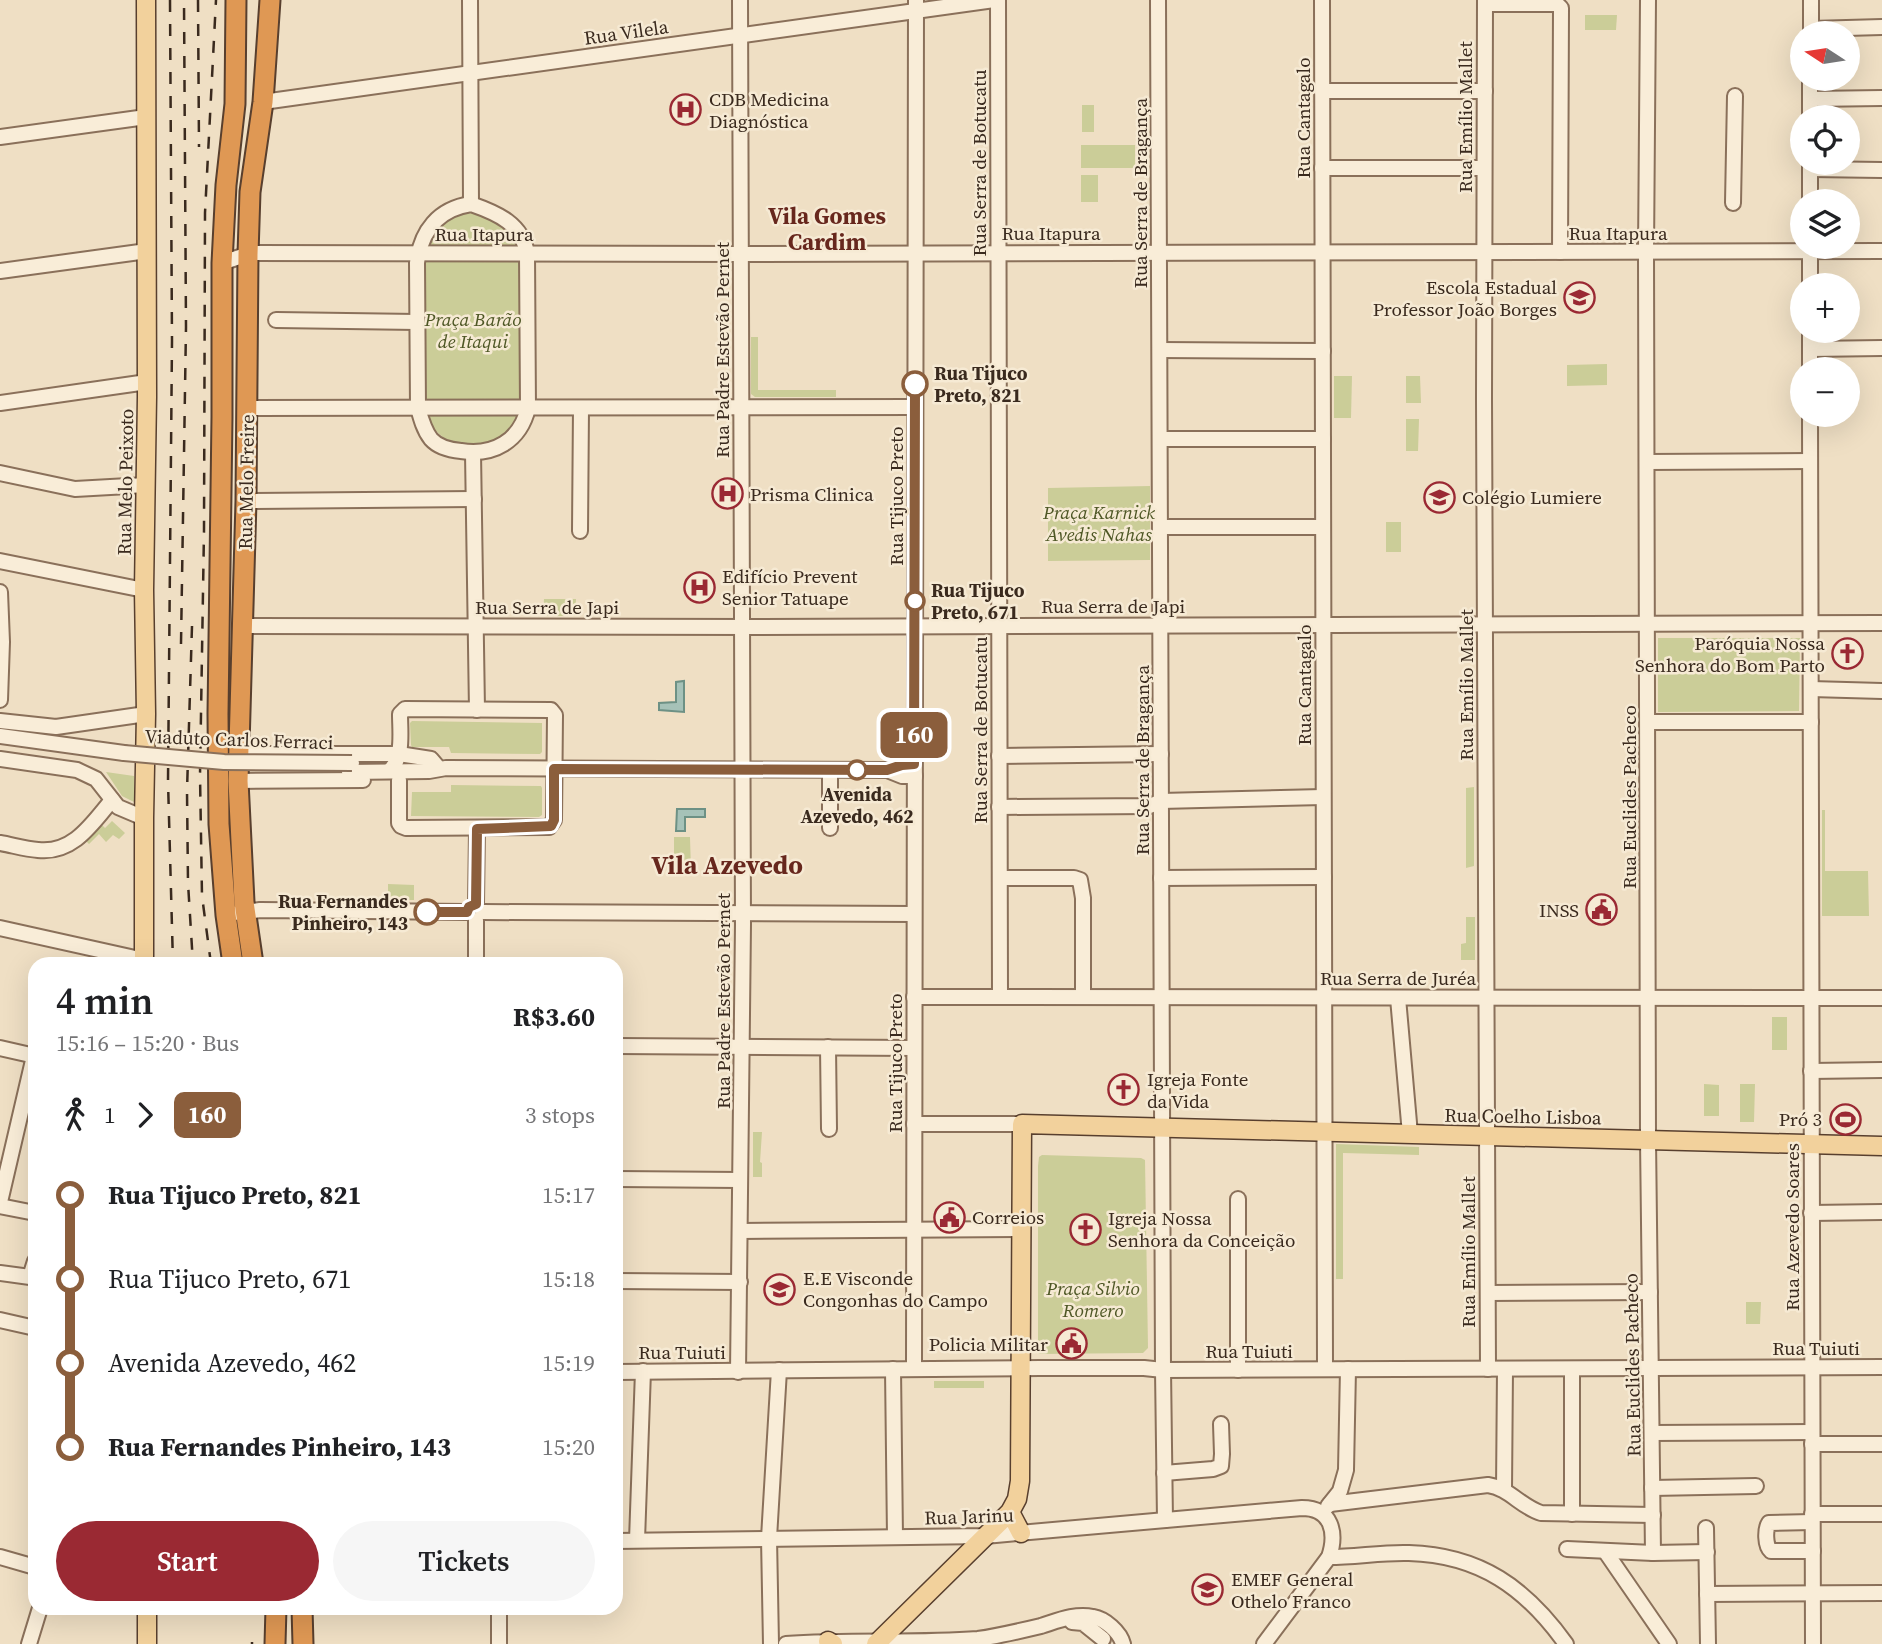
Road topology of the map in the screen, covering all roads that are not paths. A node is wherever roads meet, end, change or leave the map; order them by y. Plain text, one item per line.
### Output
1 (146, 0) edge
2 (236, 0) edge
3 (270, 0) edge
4 (470, 0) edge
5 (740, 0) edge
6 (996, 0) edge
7 (1158, 0) edge
8 (1322, 0) edge
9 (1648, 0) edge
10 (1811, 0) edge
11 (1485, 2) edge
12 (916, 5) edge
13 (1811, 21) edge
14 (1882, 27) edge
15 (1860, 28) edge
16 (740, 35) junction
17 (471, 73) junction
18 (1321, 91) junction
19 (1810, 91) edge
20 (1485, 92) junction
21 (1735, 96) dead end
22 (1882, 98) edge
23 (1810, 99) junction
24 (263, 102) junction
25 (1810, 105) edge
26 (146, 117) junction
27 (0, 137) edge
28 (1322, 168) junction
29 (1483, 168) junction
30 (1860, 169) edge
31 (1882, 170) edge
32 (1733, 203) dead end
33 (471, 204) junction
34 (1790, 249) edge
35 (1860, 250) edge
36 (147, 251) junction
37 (1882, 251) edge
38 (999, 252) junction
39 (1322, 252) junction
40 (1485, 252) junction
41 (1560, 252) junction
42 (1646, 252) junction
43 (418, 253) junction
44 (916, 253) junction
45 (1160, 253) junction
46 (248, 254) junction
47 (527, 254) junction
48 (741, 254) junction
49 (222, 263) junction
50 (0, 271) edge
51 (276, 320) dead end
52 (417, 322) junction
53 (1810, 343) edge
54 (1882, 348) edge
55 (1810, 349) junction
56 (1160, 350) junction
57 (1323, 351) junction
58 (1810, 357) edge
59 (147, 382) junction
60 (0, 404) edge
61 (915, 407) junction
62 (247, 408) junction
63 (418, 408) junction
64 (528, 408) junction
65 (581, 408) junction
66 (741, 408) junction
67 (222, 417) junction
68 (1810, 427) edge
69 (1161, 439) junction
70 (1323, 439) junction
71 (473, 453) junction
72 (1810, 461) junction
73 (1647, 462) junction
74 (0, 473) edge
75 (146, 485) junction
76 (474, 499) junction
77 (246, 501) junction
78 (1160, 527) junction
79 (1323, 527) junction
80 (580, 531) dead end
81 (0, 561) edge
82 (144, 590) junction
83 (0, 592) edge
84 (1810, 622) junction
85 (1882, 623) edge
86 (1485, 624) junction
87 (1648, 624) junction
88 (1160, 625) junction
89 (1323, 625) junction
90 (243, 626) junction
91 (475, 626) junction
92 (915, 626) junction
93 (999, 626) junction
94 (742, 627) junction
95 (1811, 690) junction
96 (1882, 691) edge
97 (0, 700) edge
98 (477, 710) junction
99 (146, 714) junction
100 (0, 721) edge
101 (1648, 722) junction
102 (1811, 722) junction
103 (0, 736) edge
104 (0, 745) edge
105 (239, 754) junction
106 (1161, 754) junction
107 (999, 756) junction
108 (123, 757) junction
109 (0, 759) edge
110 (396, 767) junction
111 (440, 768) junction
112 (554, 769) junction
113 (743, 770) junction
114 (830, 770) junction
115 (914, 770) junction
116 (238, 781) junction
117 (1323, 797) junction
118 (112, 800) junction
119 (1161, 801) junction
120 (999, 807) junction
121 (144, 818) junction
122 (830, 828) dead end
123 (477, 829) junction
124 (0, 843) edge
125 (1324, 877) junction
126 (1000, 878) junction
127 (1161, 878) junction
128 (246, 911) junction
129 (476, 912) junction
130 (743, 914) junction
131 (914, 914) junction
132 (226, 915) junction
133 (0, 928) edge
134 (123, 957) edge
135 (144, 957) edge
136 (232, 957) edge
137 (252, 957) edge
138 (476, 957) edge
139 (914, 997) junction
140 (1000, 997) junction
141 (1083, 997) junction
142 (1162, 998) junction
143 (1324, 998) junction
144 (1398, 998) junction
145 (1486, 998) junction
146 (1649, 998) junction
147 (1811, 998) junction
148 (1882, 998) edge
149 (623, 1046) edge
150 (743, 1047) junction
151 (828, 1047) junction
152 (0, 1048) edge
153 (914, 1048) junction
154 (28, 1055) edge
155 (1882, 1070) edge
156 (1811, 1071) junction
157 (28, 1082) edge
158 (914, 1124) junction
159 (1022, 1124) junction
160 (1162, 1128) junction
161 (829, 1129) dead end
162 (1324, 1132) junction
163 (1410, 1134) junction
164 (1487, 1136) junction
165 (1648, 1140) junction
166 (1811, 1145) junction
167 (1882, 1146) edge
168 (623, 1179) edge
169 (740, 1180) junction
170 (1238, 1199) dead end
171 (0, 1204) edge
172 (28, 1211) edge
173 (1882, 1212) edge
174 (1811, 1213) junction
175 (1021, 1229) junction
176 (914, 1230) junction
177 (740, 1231) junction
178 (0, 1273) edge
179 (28, 1277) edge
180 (623, 1281) edge
181 (740, 1282) junction
182 (1488, 1293) junction
183 (1650, 1293) junction
184 (0, 1320) edge
185 (28, 1326) edge
186 (1882, 1367) edge
187 (1021, 1368) junction
188 (1651, 1368) junction
189 (1812, 1368) junction
190 (894, 1369) junction
191 (914, 1369) junction
192 (1325, 1369) junction
193 (1488, 1369) junction
194 (1505, 1369) junction
195 (779, 1370) junction
196 (1163, 1370) junction
197 (1238, 1370) junction
198 (1348, 1370) junction
199 (1572, 1370) junction
200 (643, 1371) junction
201 (623, 1372) edge
202 (738, 1372) junction
203 (1221, 1424) dead end
204 (1652, 1433) junction
205 (1812, 1438) junction
206 (1882, 1444) edge
207 (1164, 1473) junction
208 (1756, 1486) dead end
209 (1653, 1488) junction
210 (1504, 1490) junction
211 (1326, 1509) junction
212 (1010, 1512) junction
213 (1573, 1514) junction
214 (1882, 1514) edge
215 (1653, 1515) junction
216 (1812, 1518) junction
217 (1165, 1520) junction
218 (1706, 1528) dead end
219 (1021, 1533) junction
220 (985, 1536) junction
221 (895, 1537) junction
222 (769, 1538) junction
223 (637, 1540) junction
224 (623, 1541) edge
225 (1567, 1549) dead end
226 (1605, 1551) junction
227 (1812, 1551) junction
228 (1707, 1552) junction
229 (1653, 1553) junction
230 (1329, 1556) junction
231 (0, 1557) edge
232 (28, 1565) edge
233 (1882, 1592) edge
234 (1707, 1594) junction
235 (1813, 1594) junction
236 (38, 1615) edge
237 (147, 1615) edge
238 (276, 1615) edge
239 (303, 1615) edge
240 (499, 1615) edge
241 (1056, 1621) junction
242 (899, 1622) junction
243 (1121, 1639) edge
244 (305, 1641) edge
245 (830, 1642) edge
246 (1101, 1642) edge
247 (877, 1643) edge
248 (913, 1643) edge
249 (29, 1644) edge
250 (147, 1644) edge
251 (275, 1644) edge
252 (499, 1644) edge
253 (771, 1644) edge
254 (786, 1644) edge
255 (1264, 1644) edge
256 (1565, 1644) edge
257 (1669, 1644) edge
258 (1708, 1644) edge
259 (1813, 1644) edge

1 - 26 main road, Rua Melo Peixoto
2 - 49 highway, Rua Melo Freire
3 - 24 highway, Rua Melo Freire
4 - 17 street
5 - 16 street, Rua Padre Estevão Pernet
6 - 12 street, Rua Vilela
6 - 38 street, Rua Serra de Botucatu
7 - 45 street, Rua Serra de Bragança
8 - 18 street, Rua Cantagalo
9 - 42 street, Rua Euclides Pacheco
10 - 13 street
11 - 20 street, Rua Emílio Mallet
11 - 41 street
12 - 16 street, Rua Vilela
12 - 44 street, Rua Tijuco Preto
14 - 15 street
16 - 17 street, Rua Vilela
16 - 48 street, Rua Padre Estevão Pernet
17 - 24 street, Rua Vilela
17 - 33 street
18 - 20 street
18 - 28 street, Rua Cantagalo
19 - 23 street
20 - 29 street, Rua Emílio Mallet
21 - 32 street
22 - 23 street
23 - 25 street
24 - 46 highway, Rua Melo Freire
26 - 27 street
26 - 36 main road, Rua Melo Peixoto
28 - 29 street
28 - 39 street, Rua Cantagalo
29 - 40 street, Rua Emílio Mallet
30 - 31 street
33 - 43 street
33 - 47 street
34 - 42 street, Rua Itapura
35 - 37 street, Rua Itapura
36 - 50 street
36 - 59 main road, Rua Melo Peixoto
38 - 44 street, Rua Itapura
38 - 45 street, Rua Itapura
38 - 93 street, Rua Serra de Botucatu
39 - 40 street, Rua Itapura
39 - 45 street, Rua Itapura
39 - 57 street, Rua Cantagalo
40 - 41 street, Rua Itapura
40 - 86 street, Rua Emílio Mallet
41 - 42 street, Rua Itapura
42 - 73 street, Rua Euclides Pacheco
43 - 46 street, Rua Itapura
43 - 47 street, Rua Itapura
43 - 52 street
44 - 48 street, Rua Itapura
44 - 61 street, Rua Tijuco Preto
45 - 56 street, Rua Serra de Bragança
46 - 49 street, Rua Itapura
46 - 62 highway, Rua Melo Freire
47 - 48 street, Rua Itapura
47 - 64 street
48 - 66 street, Rua Padre Estevão Pernet
49 - 67 highway, Rua Melo Freire
51 - 52 street
52 - 63 street
53 - 55 street
54 - 55 street
55 - 58 street
56 - 57 street
56 - 69 street, Rua Serra de Bragança
57 - 70 street, Rua Cantagalo
59 - 60 street
59 - 75 main road, Rua Melo Peixoto
61 - 66 street
61 - 92 street, Rua Tijuco Preto
62 - 63 street
62 - 77 highway, Rua Melo Freire
63 - 64 street
63 - 71 street
64 - 65 street
64 - 71 street
65 - 66 street
65 - 80 street
66 - 94 street, Rua Padre Estevão Pernet
67 - 90 highway
67 - 132 highway, Rua Melo Freire
68 - 72 street
69 - 70 street
69 - 78 street, Rua Serra de Bragança
70 - 79 street, Rua Cantagalo
71 - 76 street
72 - 73 street
72 - 84 street
73 - 87 street, Rua Euclides Pacheco
74 - 75 street
75 - 82 main road, Rua Melo Peixoto
76 - 77 street
76 - 91 street
77 - 90 highway, Rua Melo Freire
78 - 79 street
78 - 88 street, Rua Serra de Bragança
79 - 89 street, Rua Cantagalo
81 - 82 street
82 - 99 main road, Rua Melo Peixoto
83 - 97 street
84 - 85 street
84 - 87 street, Rua Serra de Japi
84 - 95 street, Rua Azevedo Soares
86 - 87 street, Rua Serra de Japi
86 - 89 street, Rua Serra de Japi
86 - 145 street, Rua Emílio Mallet
87 - 101 street, Rua Euclides Pacheco
88 - 89 street, Rua Serra de Japi
88 - 93 street, Rua Serra de Japi
88 - 106 street, Rua Serra de Bragança
89 - 117 street, Rua Cantagalo
90 - 91 street, Rua Serra de Japi
90 - 105 highway, Rua Melo Freire
91 - 94 street, Rua Serra de Japi
91 - 98 street
92 - 93 street, Rua Serra de Japi
92 - 94 street, Rua Serra de Japi
92 - 115 street, Rua Tijuco Preto
93 - 107 street, Rua Serra de Botucatu
94 - 113 street, Rua Padre Estevão Pernet
95 - 96 street
95 - 102 street, Rua Azevedo Soares
98 - 110 street
98 - 112 street
99 - 100 street
99 - 121 main road, Rua Melo Peixoto
101 - 102 street
101 - 146 street, Rua Euclides Pacheco
102 - 147 street, Rua Azevedo Soares
103 - 108 street
104 - 108 street
105 - 110 street
105 - 116 highway, Rua Melo Freire
106 - 107 street
106 - 119 street, Rua Serra de Bragança
107 - 120 street, Rua Serra de Botucatu
108 - 110 street, Viaduto Carlos Ferraci, bridge
109 - 118 street
110 - 111 street
110 - 111 street
110 - 116 street
110 - 123 street
111 - 112 street
112 - 113 street
112 - 123 street
113 - 114 street
113 - 130 street, Rua Padre Estevão Pernet
114 - 115 street
114 - 122 street
115 - 131 street, Rua Tijuco Preto
116 - 128 highway, Rua Melo Freire
117 - 119 street
117 - 125 street, Rua Cantagalo
118 - 121 street
118 - 124 street
119 - 120 street
119 - 127 street, Rua Serra de Bragança
120 - 126 street, Rua Serra de Botucatu
121 - 135 main road, Rua Melo Peixoto
123 - 129 street
125 - 127 street
125 - 143 street, Rua Cantagalo
126 - 140 street, Rua Serra de Botucatu
126 - 141 street
127 - 142 street, Rua Serra de Bragança
128 - 129 street
128 - 132 street
128 - 137 highway, Rua Melo Freire
129 - 130 street
129 - 138 street
130 - 131 street
130 - 150 street, Rua Padre Estevão Pernet
131 - 139 street, Rua Tijuco Preto
132 - 136 highway, Rua Melo Freire
133 - 134 street
139 - 140 street, Rua Serra de Juréa
139 - 153 street, Rua Tijuco Preto
140 - 141 street, Rua Serra de Juréa
141 - 142 street, Rua Serra de Juréa
142 - 143 street, Rua Serra de Juréa
142 - 160 street, Rua Serra de Bragança
143 - 144 street, Rua Serra de Juréa
143 - 162 street, Rua Cantagalo
144 - 145 street, Rua Serra de Juréa
144 - 163 street
145 - 146 street, Rua Serra de Juréa
145 - 164 street, Rua Emílio Mallet
146 - 147 street, Rua Serra de Juréa
146 - 165 street, Rua Euclides Pacheco
147 - 148 street, Rua Serra de Juréa
147 - 156 street, Rua Azevedo Soares
149 - 150 street
150 - 151 street
150 - 169 street, Rua Padre Estevão Pernet
151 - 153 street
151 - 161 street
152 - 154 street
153 - 158 street, Rua Tijuco Preto
155 - 156 street
156 - 166 street, Rua Azevedo Soares
157 - 171 street
158 - 159 street
158 - 176 street, Rua Tijuco Preto
159 - 160 main road
159 - 175 main road
160 - 162 main road, Rua Coelho Lisboa
160 - 196 street, Rua Serra de Bragança
162 - 163 main road, Rua Coelho Lisboa
162 - 192 street, Rua Cantagalo
163 - 164 main road, Rua Coelho Lisboa
164 - 165 main road, Rua Coelho Lisboa
164 - 182 street, Rua Emílio Mallet
165 - 166 main road, Rua Coelho Lisboa
165 - 183 street, Rua Euclides Pacheco
166 - 167 main road, Rua Coelho Lisboa
166 - 174 street, Rua Azevedo Soares
168 - 169 street
169 - 177 street, Rua Padre Estevão Pernet
170 - 197 street
171 - 172 street
173 - 174 street
174 - 189 street, Rua Azevedo Soares
175 - 176 street
175 - 187 main road
176 - 177 street
176 - 191 street, Rua Tijuco Preto
177 - 181 street, Rua Padre Estevão Pernet
178 - 179 street
180 - 181 street
181 - 202 street, Rua Padre Estevão Pernet
182 - 183 street
182 - 193 street, Rua Emílio Mallet
183 - 188 street, Rua Euclides Pacheco
184 - 185 street
186 - 189 street, Rua Tuiuti
187 - 191 street, Rua Tuiuti
187 - 196 street, Rua Tuiuti
187 - 212 main road
188 - 189 street, Rua Tuiuti
188 - 199 street, Rua Tuiuti
188 - 204 street, Rua Euclides Pacheco
189 - 205 street, Rua Azevedo Soares
190 - 191 street, Rua Tuiuti
190 - 195 street, Rua Tuiuti
190 - 221 street
192 - 197 street, Rua Tuiuti
192 - 198 street, Rua Tuiuti
193 - 194 street, Rua Tuiuti
193 - 198 street, Rua Tuiuti
194 - 199 street, Rua Tuiuti
194 - 210 street
195 - 202 street, Rua Tuiuti
195 - 222 street
196 - 197 street, Rua Tuiuti
196 - 207 street, Rua Serra de Bragança
198 - 211 street
199 - 213 street
200 - 201 street, Rua Tuiuti
200 - 202 street, Rua Tuiuti
200 - 223 street
203 - 207 street
204 - 205 street
204 - 209 street, Rua Euclides Pacheco
205 - 206 street
205 - 216 street, Rua Azevedo Soares
207 - 217 street, Rua Serra de Bragança
208 - 209 street
209 - 215 street, Rua Euclides Pacheco
210 - 211 street, Rua Jarinu
210 - 213 street
211 - 217 street, Rua Jarinu
211 - 230 street
212 - 219 main road
212 - 220 main road
213 - 215 street
214 - 216 street
215 - 229 street, Rua Euclides Pacheco
216 - 227 street, Rua Azevedo Soares
216 - 227 street
217 - 219 street, Rua Jarinu
218 - 228 street
219 - 220 street, Rua Jarinu
220 - 221 street, Rua Jarinu
220 - 242 main road
221 - 222 street, Rua Jarinu
222 - 223 street, Rua Jarinu
222 - 253 street
223 - 224 street, Rua Jarinu
225 - 226 street
226 - 229 street
226 - 257 street
227 - 235 street, Rua Azevedo Soares
228 - 229 street
228 - 234 street
230 - 255 street
230 - 256 street
231 - 232 street
233 - 235 street
234 - 235 street
234 - 258 street
235 - 259 street, Rua Azevedo Soares
236 - 249 street
237 - 250 main road
238 - 251 highway
239 - 244 highway
240 - 252 street
241 - 243 street
241 - 246 street
241 - 248 street
242 - 247 main road
242 - 248 street
243 - 246 street
245 - 247 street
245 - 254 street
247 - 248 street

